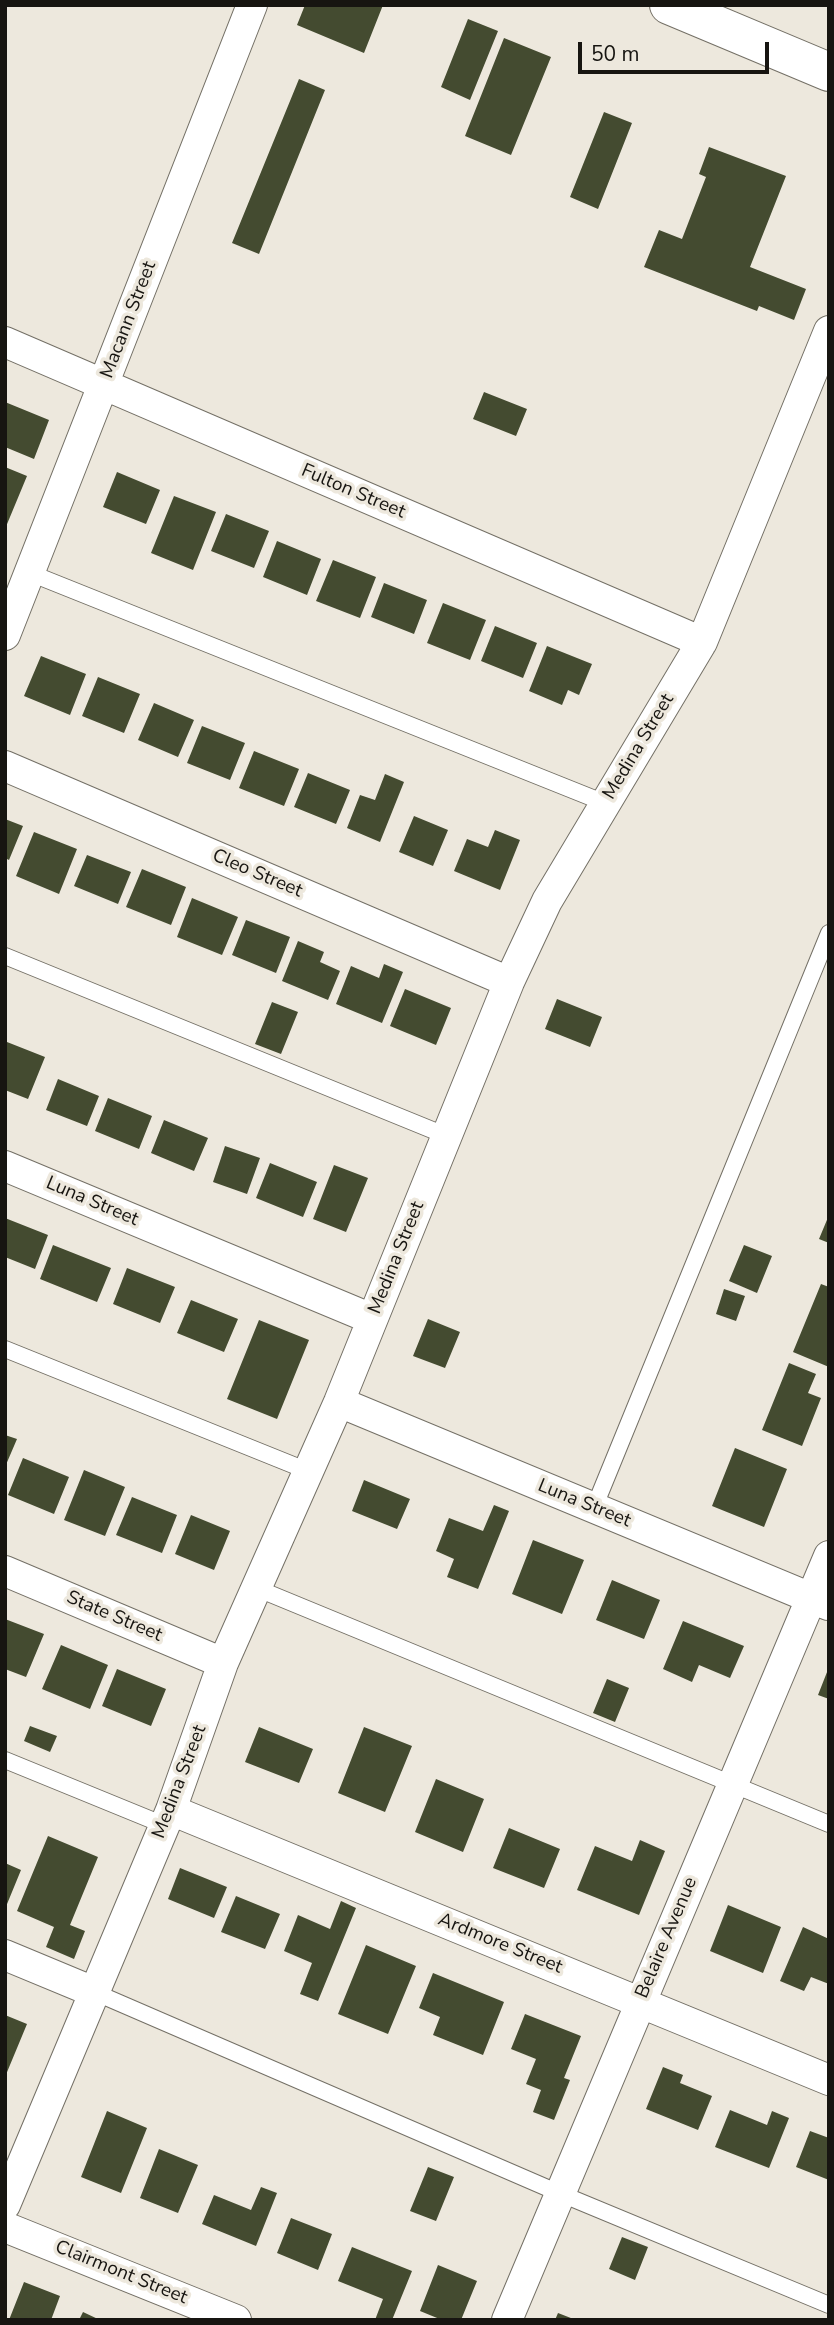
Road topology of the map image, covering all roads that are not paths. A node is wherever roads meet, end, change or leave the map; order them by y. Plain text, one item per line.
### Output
1 (252, 5) edge
2 (676, 6) edge
3 (829, 72) edge
4 (829, 331) edge
5 (5, 342) edge
6 (104, 384) junction
7 (30, 573) junction
8 (5, 635) edge
9 (702, 642) junction
10 (5, 766) edge
11 (605, 803) junction
12 (829, 933) edge
13 (5, 956) edge
14 (509, 982) junction
15 (447, 1136) junction
16 (5, 1166) edge
17 (372, 1319) junction
18 (5, 1349) edge
19 (339, 1402) junction
20 (308, 1471) junction
21 (594, 1508) junction
22 (829, 1556) edge
23 (5, 1571) edge
24 (256, 1588) junction
25 (820, 1601) edge
26 (223, 1663) junction
27 (5, 1760) edge
28 (732, 1784) junction
29 (167, 1818) junction
30 (829, 1824) edge
31 (5, 1955) edge
32 (94, 1992) junction
33 (640, 2001) junction
34 (829, 2080) edge
35 (559, 2193) junction
36 (5, 2205) edge
37 (5, 2227) edge
38 (829, 2305) edge
39 (236, 2320) edge
40 (506, 2320) edge

1 - 6 street, Macann Street
2 - 3 main road
4 - 9 street, Medina Street
5 - 6 street, Fulton Street
6 - 7 street, Macann Street
6 - 9 street, Fulton Street
7 - 8 street, Macann Street
7 - 11 lane
9 - 11 street, Medina Street
10 - 14 street, Cleo Street
11 - 14 street, Medina Street
12 - 21 lane
13 - 15 lane
14 - 15 street, Medina Street
15 - 17 street, Medina Street
16 - 17 street, Luna Street
17 - 19 street, Medina Street
18 - 20 lane
19 - 20 street, Medina Street
19 - 21 street, Luna Street
20 - 24 street, Medina Street
21 - 25 street, Luna Street
22 - 25 street, Belaire Avenue
23 - 26 street, State Street
24 - 26 street, Medina Street
24 - 28 lane
25 - 28 street, Belaire Avenue
26 - 29 street, Medina Street
27 - 29 lane
28 - 30 lane
28 - 33 street, Belaire Avenue
29 - 32 street, Medina Street
29 - 33 street, Ardmore Street
31 - 32 street
32 - 35 lane
32 - 36 street, Medina Street
33 - 34 street, Ardmore Street
33 - 35 street, Belaire Avenue
35 - 38 lane
35 - 40 street, Belaire Avenue
37 - 39 street, Clairmont Street

